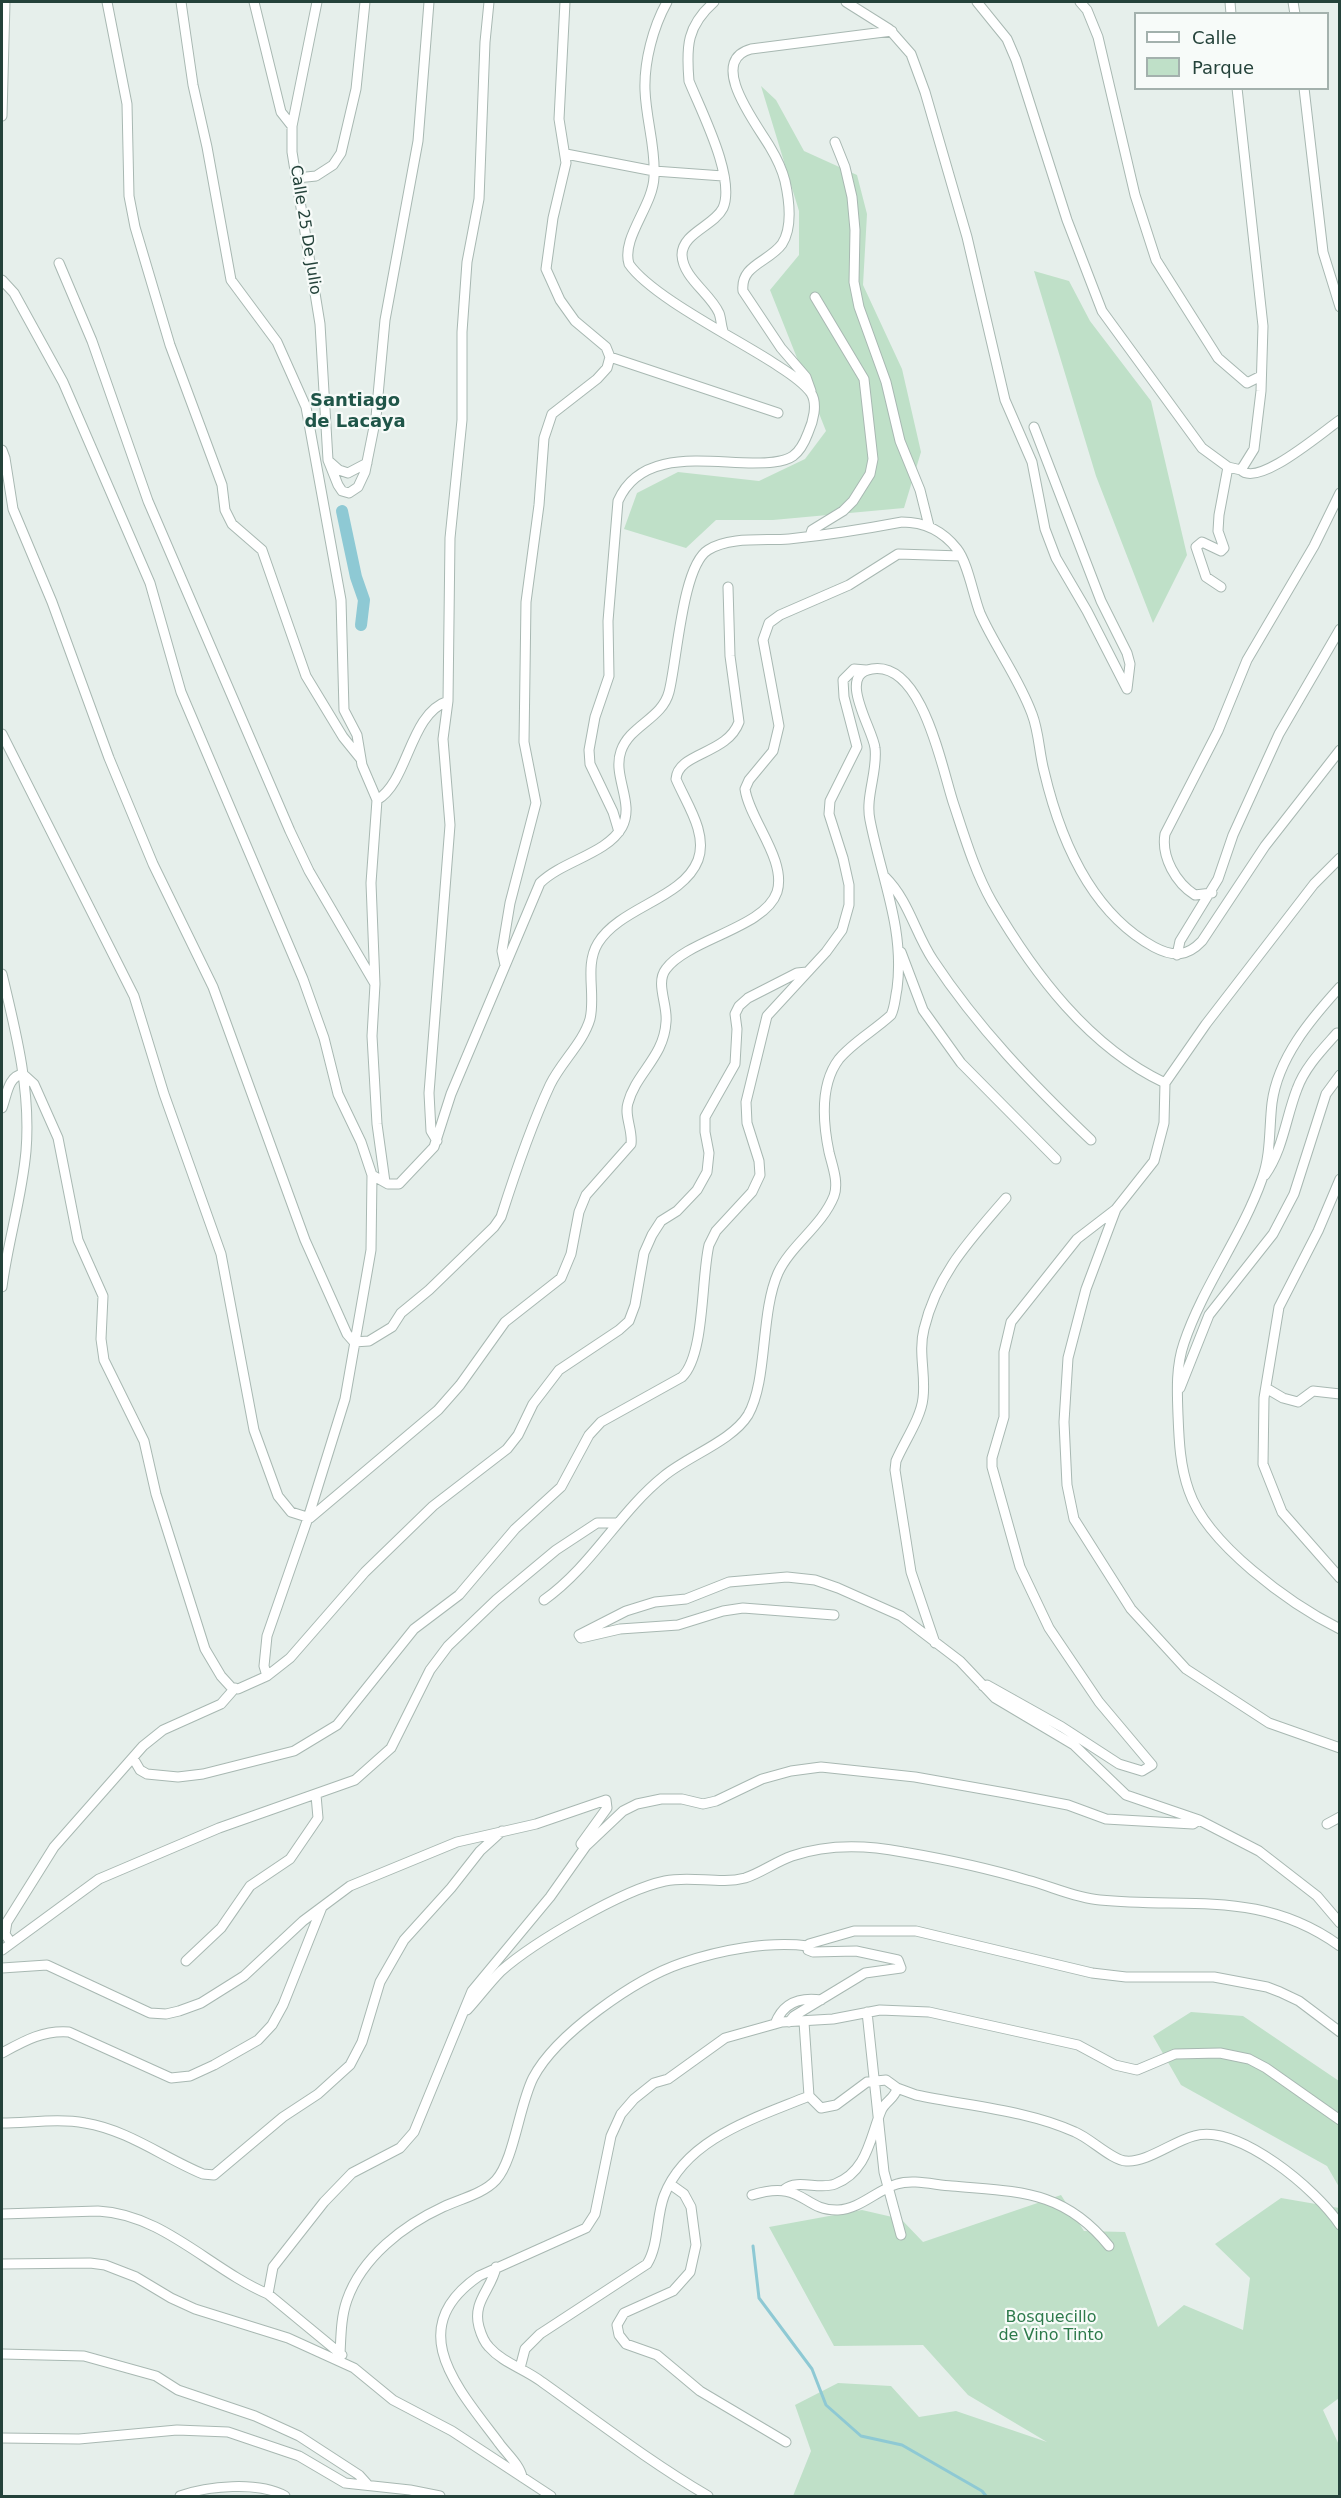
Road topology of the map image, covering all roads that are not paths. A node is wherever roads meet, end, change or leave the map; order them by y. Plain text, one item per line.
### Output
1 (5, 2) edge
2 (107, 2) edge
3 (181, 2) edge
4 (254, 2) edge
5 (317, 2) edge
6 (365, 2) edge
7 (429, 2) edge
8 (489, 2) edge
9 (565, 2) edge
10 (667, 2) edge
11 (714, 2) edge
12 (846, 2) edge
13 (977, 2) edge
14 (1080, 2) edge
15 (892, 32) junction
16 (1237, 90) edge
17 (1304, 90) edge
18 (2, 116) edge
19 (292, 126) junction
20 (835, 141) dead end
21 (566, 154) junction
22 (654, 171) junction
23 (723, 176) junction
24 (297, 178) junction
25 (59, 263) dead end
26 (2, 280) edge
27 (815, 297) dead end
28 (1340, 307) edge
29 (723, 331) junction
30 (610, 357) junction
31 (1261, 376) junction
32 (811, 394) junction
33 (778, 412) dead end
34 (1340, 420) edge
35 (1034, 427) dead end
36 (324, 428) junction
37 (312, 431) junction
38 (2, 450) edge
39 (328, 460) junction
40 (367, 463) junction
41 (1228, 467) junction
42 (1241, 470) junction
43 (1340, 493) edge
44 (928, 526) junction
45 (810, 536) junction
46 (961, 556) junction
47 (729, 587) dead end
48 (1221, 587) dead end
49 (1340, 629) edge
50 (866, 670) junction
51 (448, 701) junction
52 (2, 734) edge
53 (1340, 750) edge
54 (360, 758) junction
55 (378, 800) junction
56 (619, 832) junction
57 (1340, 858) edge
58 (885, 877) junction
59 (1212, 893) junction
60 (897, 944) junction
61 (1177, 955) junction
62 (505, 965) junction
63 (807, 972) junction
64 (2, 974) edge
65 (375, 984) junction
66 (1340, 987) edge
67 (1337, 1033) dead end
68 (24, 1074) junction
69 (1340, 1075) edge
70 (1165, 1083) junction
71 (2, 1108) edge
72 (1091, 1140) dead end
73 (436, 1141) junction
74 (1056, 1160) dead end
75 (372, 1175) junction
76 (1263, 1178) junction
77 (1340, 1179) edge
78 (385, 1182) junction
79 (1006, 1198) dead end
80 (1116, 1209) junction
81 (2, 1287) edge
82 (354, 1342) junction
83 (1266, 1388) junction
84 (1178, 1394) junction
85 (1340, 1394) edge
86 (308, 1518) junction
87 (616, 1523) junction
88 (1340, 1578) edge
89 (544, 1600) dead end
90 (834, 1615) dead end
91 (1340, 1629) edge
92 (935, 1643) junction
93 (267, 1676) junction
94 (983, 1686) junction
95 (235, 1688) junction
96 (1340, 1748) edge
97 (133, 1758) junction
98 (316, 1795) junction
99 (1340, 1817) edge
100 (1199, 1820) junction
101 (1327, 1824) dead end
102 (502, 1831) junction
103 (581, 1851) junction
104 (322, 1907) junction
105 (1340, 1923) edge
106 (11, 1943) junction
107 (807, 1946) junction
108 (1340, 1946) edge
109 (2, 1950) edge
110 (186, 1961) dead end
111 (2, 1968) edge
112 (820, 2000) junction
113 (867, 2012) junction
114 (463, 2013) junction
115 (789, 2022) junction
116 (804, 2022) junction
117 (775, 2024) junction
118 (1340, 2032) edge
119 (2, 2053) edge
120 (874, 2080) junction
121 (897, 2088) junction
122 (809, 2096) junction
123 (878, 2119) junction
124 (1340, 2120) edge
125 (2, 2123) edge
126 (670, 2184) junction
127 (888, 2188) junction
128 (785, 2189) junction
129 (752, 2195) dead end
130 (2, 2214) edge
131 (1340, 2225) edge
132 (901, 2235) dead end
133 (1108, 2246) dead end
134 (2, 2264) edge
135 (496, 2267) junction
136 (268, 2294) junction
137 (2, 2354) edge
138 (340, 2354) junction
139 (354, 2368) junction
140 (520, 2368) junction
141 (2, 2438) edge
142 (786, 2442) dead end
143 (522, 2477) junction
144 (368, 2485) junction
145 (180, 2496) edge
146 (285, 2496) edge
147 (440, 2496) edge
148 (551, 2496) edge
149 (708, 2496) edge

1 - 18 street
2 - 54 street
3 - 37 street
4 - 19 street
5 - 19 street, Calle 25 De Julio
6 - 24 street
7 - 40 street
8 - 51 street
9 - 21 street
10 - 22 street
11 - 23 street
12 - 15 street
13 - 41 street
14 - 31 street
15 - 32 street
15 - 35 street
16 - 31 street
17 - 28 street
19 - 24 street, Calle 25 De Julio
20 - 44 street
21 - 22 street
21 - 30 street
22 - 23 street
22 - 29 street
23 - 29 street
24 - 36 street, Calle 25 De Julio
25 - 65 street
26 - 75 street
27 - 45 street
29 - 32 street
30 - 33 street
30 - 62 street
31 - 42 street
32 - 56 street
34 - 42 street
36 - 37 street
36 - 39 street, Calle 25 De Julio
37 - 54 street
38 - 82 street
39 - 40 street
39 - 40 street, Calle 25 De Julio
41 - 42 street
41 - 48 street
43 - 59 street
44 - 45 street
44 - 46 street
45 - 56 street
46 - 61 street
46 - 86 street
47 - 82 street
49 - 59 street
50 - 58 street
50 - 63 street
50 - 70 street
51 - 55 street
51 - 73 street
52 - 86 street
53 - 61 street
54 - 55 street
55 - 65 street
56 - 62 street
57 - 70 street
58 - 60 street
58 - 72 street
59 - 61 street
60 - 74 street
60 - 87 street
62 - 73 street
63 - 93 street
63 - 97 street
64 - 68 street
65 - 78 street
66 - 76 street
67 - 76 street
68 - 71 street
68 - 81 street
68 - 95 street
69 - 84 street
70 - 80 street
73 - 78 street
75 - 78 street
75 - 82 street
76 - 84 street
77 - 83 street
79 - 92 street
80 - 94 street
80 - 96 street
82 - 86 street
83 - 85 street
83 - 88 street
84 - 91 street
86 - 93 street
87 - 89 street
87 - 98 street
90 - 92 street
92 - 94 street
93 - 95 street
94 - 100 street
95 - 97 street
97 - 106 street
98 - 106 street
98 - 110 street
99 - 101 street
100 - 103 street
100 - 105 street
102 - 103 street
102 - 104 street
102 - 125 street
103 - 114 street
104 - 111 street
104 - 119 street
106 - 109 street
107 - 112 street
107 - 118 street
107 - 138 street
108 - 114 street
112 - 115 street
112 - 117 street
113 - 116 street
113 - 120 street
113 - 124 street
114 - 136 street
115 - 116 street
115 - 117 street
116 - 122 street
117 - 135 street
120 - 121 street
120 - 122 street
120 - 123 street
121 - 123 street
121 - 131 street
122 - 126 street
123 - 127 street
123 - 128 street
126 - 140 street
126 - 142 street
127 - 128 street
127 - 132 street
127 - 133 street
128 - 129 street
130 - 136 street
134 - 139 street
135 - 140 street
135 - 143 street
136 - 138 street
137 - 144 street
138 - 139 street
139 - 143 street
140 - 149 street
141 - 144 street
143 - 148 street
144 - 147 street
145 - 146 street

